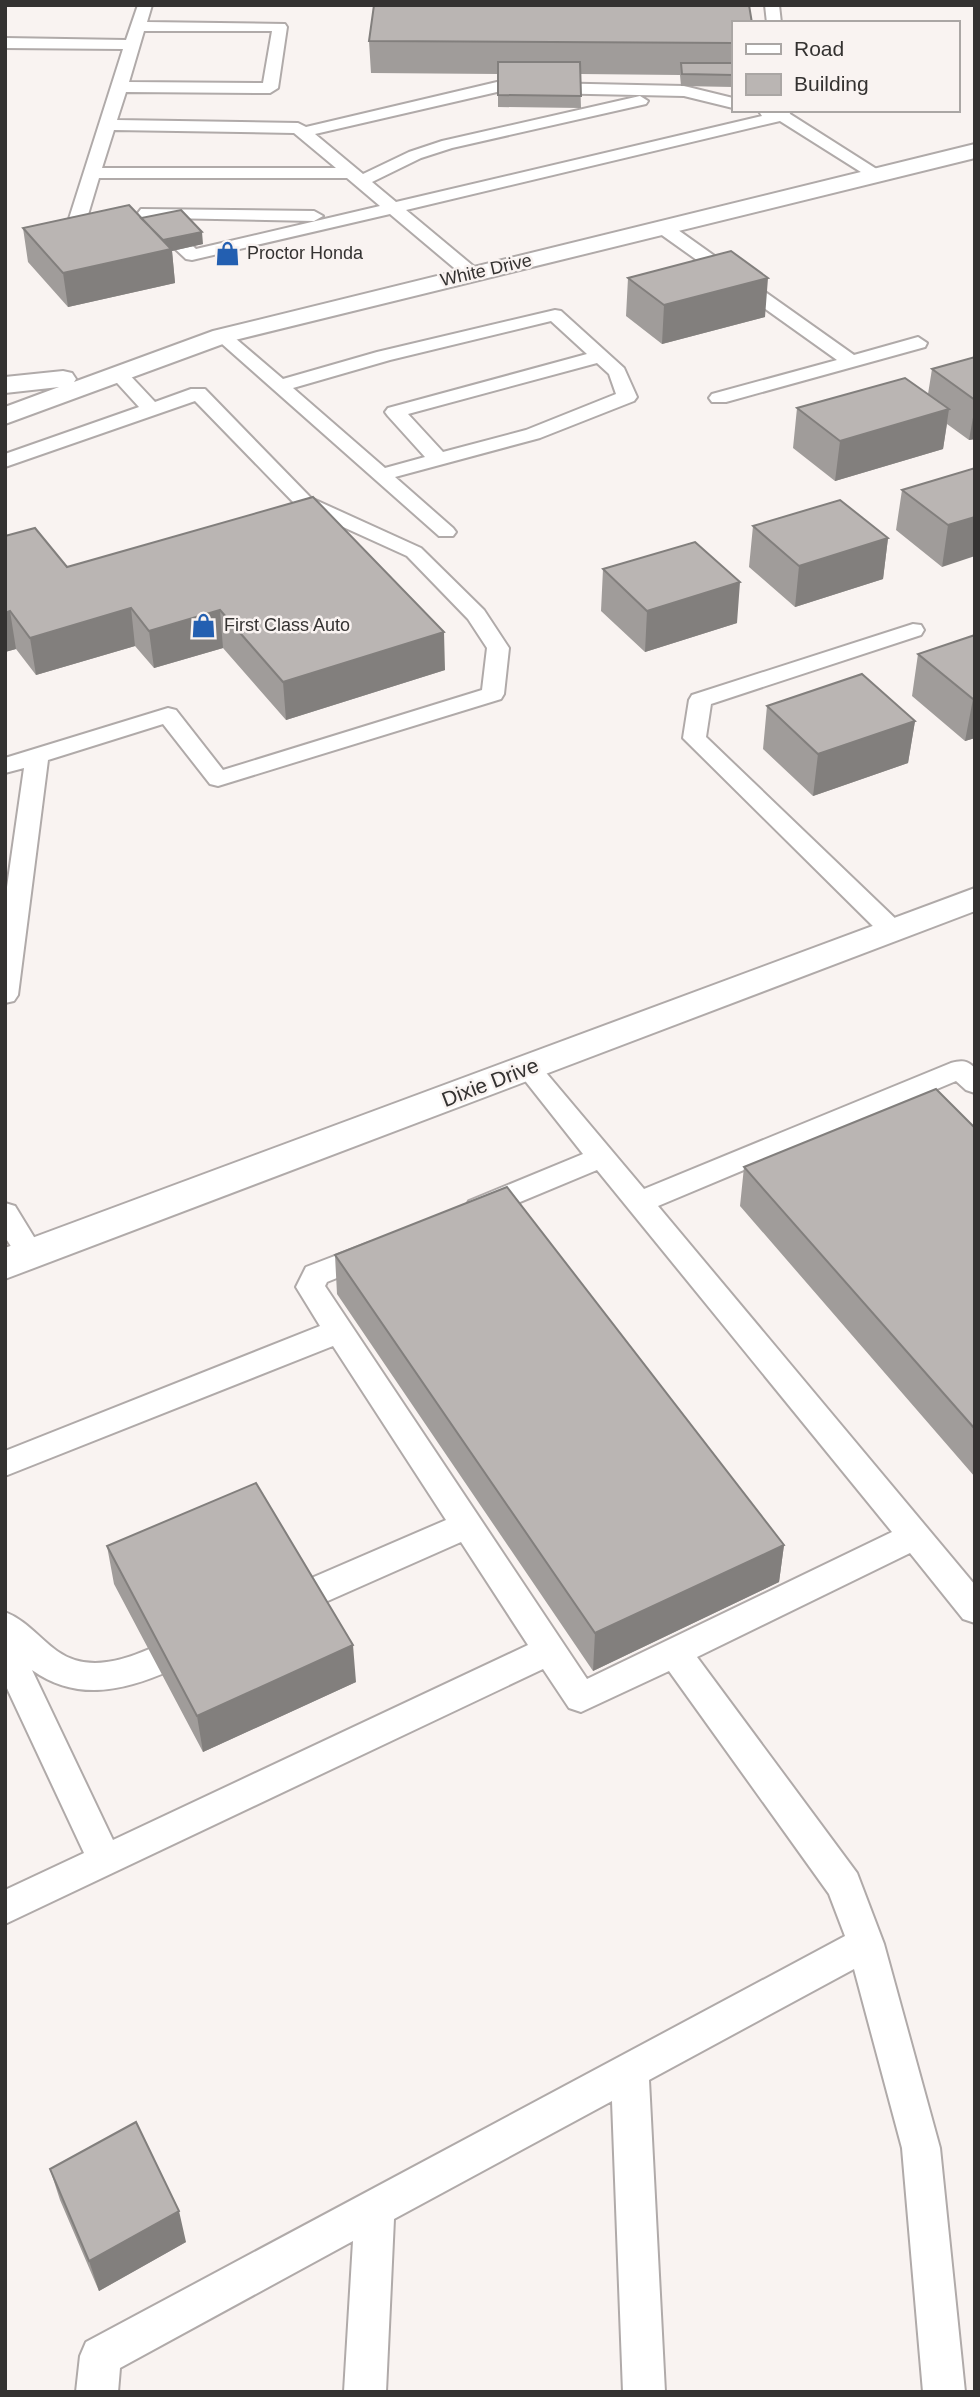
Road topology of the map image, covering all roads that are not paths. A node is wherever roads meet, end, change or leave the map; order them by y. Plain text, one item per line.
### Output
1 (145, 5) edge
2 (139, 26) junction
3 (5, 43) edge
4 (133, 45) junction
5 (119, 87) junction
6 (684, 91) junction
7 (732, 103) edge
8 (782, 113) edge
9 (107, 125) junction
10 (304, 132) junction
11 (975, 151) edge
12 (92, 173) junction
13 (878, 175) junction
14 (357, 177) junction
15 (394, 208) junction
16 (136, 215) junction
17 (357, 216) junction
18 (665, 229) junction
19 (472, 274) junction
20 (222, 336) junction
21 (918, 343) dead end
22 (602, 356) junction
23 (851, 361) junction
24 (117, 373) junction
25 (5, 385) edge
26 (281, 386) junction
27 (719, 398) dead end
28 (151, 409) junction
29 (5, 416) edge
30 (439, 460) junction
31 (5, 461) edge
32 (382, 475) junction
33 (446, 532) dead end
34 (913, 630) dead end
35 (37, 756) junction
36 (5, 766) edge
37 (975, 899) edge
38 (892, 930) junction
39 (5, 995) edge
40 (528, 1068) junction
41 (975, 1084) edge
42 (602, 1157) junction
43 (639, 1202) junction
44 (5, 1213) edge
45 (453, 1219) edge
46 (391, 1245) edge
47 (18, 1260) edge
48 (339, 1331) junction
49 (5, 1464) edge
50 (467, 1525) junction
51 (914, 1536) junction
52 (975, 1609) edge
53 (251, 1619) edge
54 (5, 1626) edge
55 (213, 1636) edge
56 (5, 1648) edge
57 (550, 1650) junction
58 (674, 1652) junction
59 (105, 1861) junction
60 (5, 1908) edge
61 (866, 1944) junction
62 (630, 2071) junction
63 (375, 2208) junction
64 (97, 2392) edge
65 (365, 2392) edge
66 (644, 2392) edge
67 (944, 2392) edge

1 - 2 lane
2 - 4 lane
2 - 5 lane
3 - 4 lane
4 - 5 lane
5 - 9 lane
6 - 7 lane
6 - 10 lane
6 - 14 lane
8 - 13 lane
8 - 15 lane
9 - 10 lane
9 - 12 lane
10 - 14 lane
11 - 13 street, White Drive
12 - 14 lane
12 - 16 lane
13 - 18 street, White Drive
14 - 15 lane
15 - 17 lane
15 - 19 lane
16 - 17 lane
16 - 17 lane
18 - 19 street, White Drive
18 - 23 lane
19 - 20 street, White Drive
20 - 24 street, White Drive
20 - 26 lane
21 - 23 lane
22 - 26 lane
22 - 30 lane
22 - 30 lane
23 - 27 lane
24 - 25 street
24 - 28 lane
24 - 29 street, White Drive
26 - 32 lane
28 - 31 lane
28 - 35 lane
30 - 32 lane
32 - 33 lane
34 - 38 lane
35 - 36 lane
35 - 39 lane
37 - 38 street, Dixie Drive
38 - 40 street, Dixie Drive
40 - 42 lane
40 - 47 street, Dixie Drive
41 - 43 lane
42 - 43 lane
42 - 45 lane
43 - 51 lane
44 - 47 lane
46 - 48 lane
48 - 49 lane
48 - 50 lane
50 - 53 lane
50 - 57 lane
51 - 52 lane
51 - 58 lane
54 - 55 lane
56 - 59 lane
57 - 58 lane
57 - 59 lane
58 - 61 lane
59 - 60 lane
61 - 62 lane
61 - 67 lane
62 - 63 lane
62 - 66 lane
63 - 64 lane
63 - 65 lane

